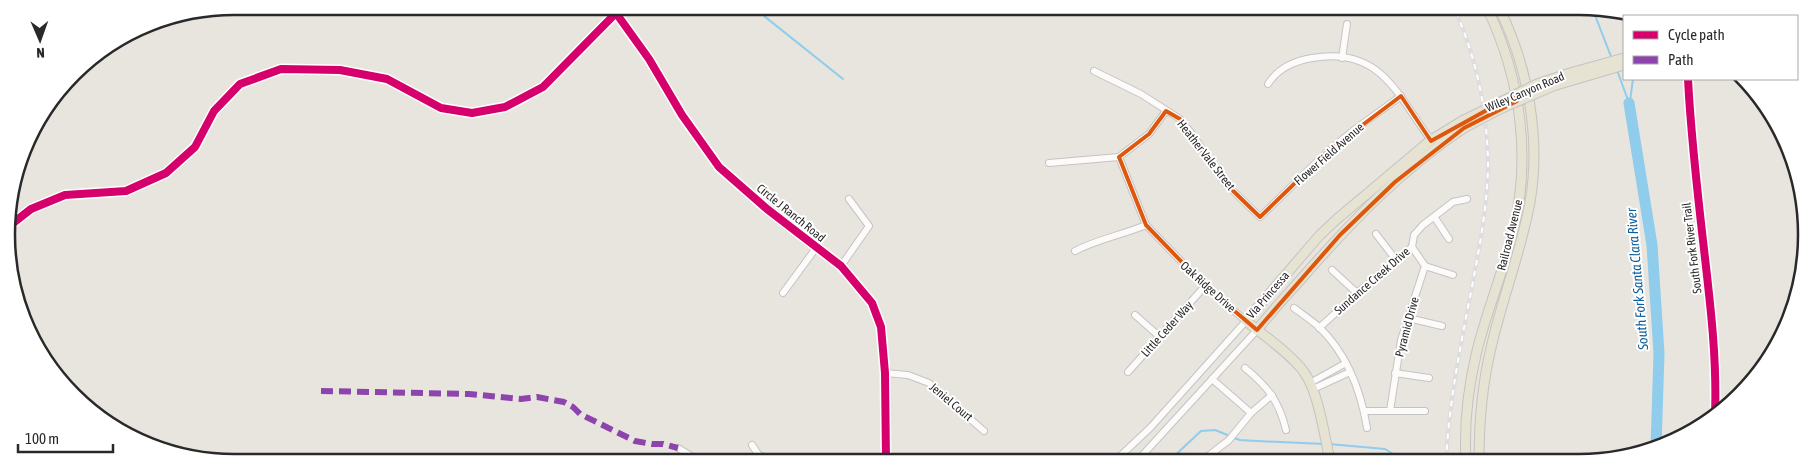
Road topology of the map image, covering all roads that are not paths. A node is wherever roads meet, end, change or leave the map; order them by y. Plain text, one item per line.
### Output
1 (614, 15) edge
2 (617, 15) edge
3 (1490, 15) edge
4 (1502, 15) edge
5 (1347, 24) dead end
6 (1342, 58) junction
7 (1623, 58) edge
8 (1623, 66) edge
9 (1094, 71) dead end
10 (1268, 84) dead end
11 (1401, 96) junction
12 (1166, 111) junction
13 (1463, 124) junction
14 (1435, 142) junction
15 (1119, 157) junction
16 (1049, 163) dead end
17 (848, 199) dead end
18 (1467, 199) dead end
19 (1260, 217) joint
20 (1435, 218) junction
21 (15, 222) edge
22 (1146, 225) junction
23 (1376, 234) dead end
24 (1449, 239) dead end
25 (1412, 247) junction
26 (816, 248) junction
27 (1075, 251) dead end
28 (1396, 260) junction
29 (841, 266) junction
30 (1425, 266) junction
31 (1332, 270) dead end
32 (1453, 275) dead end
33 (1205, 286) junction
34 (783, 293) dead end
35 (1357, 293) junction
36 (1294, 308) dead end
37 (1135, 315) dead end
38 (1408, 318) junction
39 (1246, 320) junction
40 (1442, 326) dead end
41 (1319, 328) junction
42 (1257, 330) junction
43 (1160, 337) junction
44 (1346, 363) junction
45 (1245, 368) dead end
46 (1128, 372) dead end
47 (1350, 372) junction
48 (885, 373) junction
49 (1395, 373) junction
50 (1429, 378) dead end
51 (1212, 379) junction
52 (1311, 386) junction
53 (1272, 395) junction
54 (1390, 410) junction
55 (1364, 411) junction
56 (1424, 411) dead end
57 (1251, 414) junction
58 (1368, 428) dead end
59 (1286, 430) dead end
60 (984, 431) dead end
61 (752, 445) dead end
62 (678, 448) dead end
63 (1213, 452) joint
64 (688, 454) edge
65 (758, 454) edge
66 (886, 454) edge
67 (1122, 454) edge
68 (1143, 454) edge
69 (1210, 454) edge
70 (1327, 454) edge
71 (1466, 454) edge
72 (1479, 454) edge

1 - 21 street
2 - 26 street, Circle J Ranch Road
3 - 71 main road, Railroad Avenue
4 - 72 main road, Railroad Avenue
5 - 6 street
6 - 10 street
6 - 11 street
7 - 13 main road, Wiley Canyon Road, bridge
8 - 13 main road, Wiley Canyon Road, bridge
9 - 12 street, Heather Vale Street
11 - 14 street
11 - 19 street, Flower Field Avenue
12 - 15 street
12 - 19 street, Heather Vale Street
13 - 14 main road, Wiley Canyon Road
14 - 39 main road, Via Princessa
14 - 42 main road, Via Princessa
15 - 16 street
15 - 22 street, Oak Ridge Drive
17 - 29 street
18 - 20 street, Sundance Creek Drive
20 - 24 street
20 - 25 street, Sundance Creek Drive
22 - 27 street
22 - 33 street, Oak Ridge Drive
23 - 28 street
25 - 28 street, Sundance Creek Drive
25 - 30 street
26 - 29 street, Circle J Ranch Road
26 - 34 street
28 - 35 street, Sundance Creek Drive
29 - 48 street, Circle J Ranch Road
30 - 32 street
30 - 38 street, Pyramid Drive
31 - 35 street
33 - 39 street, Oak Ridge Drive
33 - 43 street, Little Ceder Way
35 - 41 street, Sundance Creek Drive
36 - 41 street
37 - 43 street
38 - 40 street
38 - 49 street, Pyramid Drive
39 - 42 main road, Oak Ridge Drive
39 - 67 street, Via Princessa
41 - 44 street
42 - 51 street, Via Princessa
42 - 52 main road, Oak Ridge Drive
43 - 46 street, Little Ceder Way
44 - 47 street
44 - 52 street
45 - 53 street
47 - 52 street
47 - 55 street
48 - 60 street, Jeniel Court
48 - 66 street, Circle J Ranch Road
49 - 50 street
49 - 54 street, Pyramid Drive
51 - 57 street
51 - 68 street, Via Princessa
52 - 70 main road, Oak Ridge Drive
53 - 57 street
53 - 59 street
54 - 55 street
54 - 56 street
55 - 58 street
57 - 63 street
61 - 65 street
62 - 64 street
63 - 69 street

